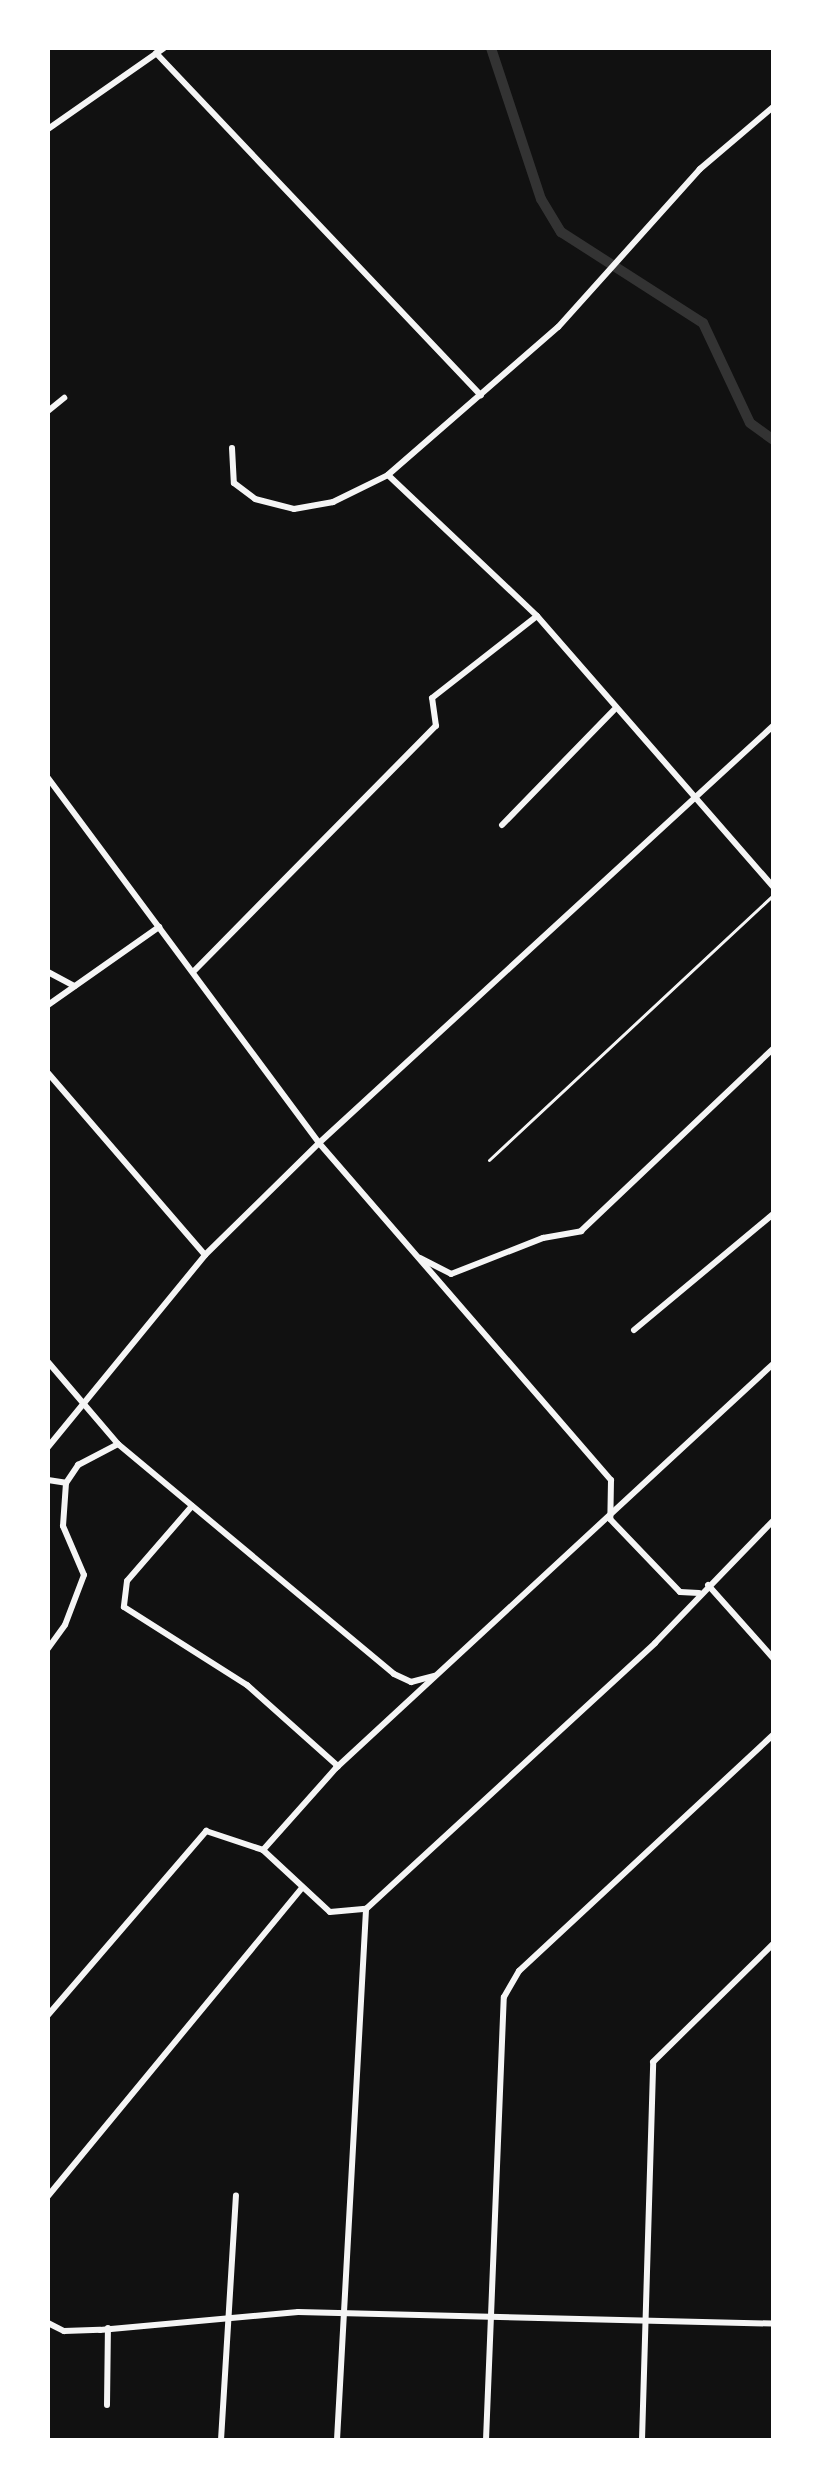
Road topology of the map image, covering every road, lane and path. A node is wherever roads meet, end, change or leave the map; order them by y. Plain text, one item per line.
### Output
1 (164, 48) edge
2 (156, 53) junction
3 (773, 107) edge
4 (48, 129) edge
5 (481, 395) junction
6 (64, 398) dead end
7 (48, 411) edge
8 (232, 448) dead end
9 (388, 475) junction
10 (537, 616) junction
11 (614, 710) junction
12 (773, 726) edge
13 (48, 778) edge
14 (693, 799) junction
15 (502, 825) dead end
16 (773, 887) edge
17 (773, 895) edge
18 (159, 927) junction
19 (48, 972) edge
20 (193, 972) junction
21 (74, 986) junction
22 (48, 1005) edge
23 (773, 1049) edge
24 (48, 1073) edge
25 (319, 1143) junction
26 (489, 1160) dead end
27 (773, 1214) edge
28 (205, 1255) junction
29 (415, 1256) junction
30 (634, 1330) dead end
31 (48, 1362) edge
32 (773, 1364) edge
33 (84, 1405) junction
34 (118, 1444) junction
35 (48, 1447) edge
36 (48, 1480) edge
37 (66, 1483) junction
38 (192, 1506) junction
39 (610, 1519) junction
40 (773, 1521) edge
41 (707, 1586) junction
42 (699, 1593) junction
43 (48, 1648) edge
44 (773, 1658) edge
45 (441, 1673) junction
46 (773, 1735) edge
47 (338, 1766) junction
48 (263, 1850) junction
49 (302, 1888) junction
50 (366, 1909) junction
51 (773, 1944) edge
52 (48, 2015) edge
53 (236, 2195) dead end
54 (48, 2196) edge
55 (348, 2313) junction
56 (234, 2315) junction
57 (646, 2321) junction
58 (490, 2322) junction
59 (48, 2323) edge
60 (773, 2324) edge
61 (108, 2328) junction
62 (107, 2405) dead end
63 (221, 2440) edge
64 (337, 2440) edge
65 (486, 2440) edge
66 (642, 2440) edge

1 - 2 street
2 - 4 street
2 - 5 street
3 - 5 street
5 - 9 street
6 - 7 street
8 - 9 street
9 - 10 street
10 - 11 street
10 - 20 street
11 - 14 street
11 - 15 street
12 - 14 street
13 - 18 street
14 - 16 street
14 - 25 street
17 - 26 lane
18 - 20 street
18 - 21 street
19 - 21 street
20 - 25 street
21 - 22 street
23 - 29 street
24 - 28 street
25 - 28 street
25 - 29 street
27 - 30 street
28 - 33 street
29 - 39 street
31 - 33 street
32 - 39 street
33 - 34 street
33 - 35 street
34 - 37 street
34 - 38 street
36 - 37 street
37 - 43 street
38 - 45 street
38 - 47 street
39 - 42 street
39 - 45 street
40 - 41 street
41 - 42 street
41 - 44 street
42 - 50 street
45 - 47 street
46 - 58 street
47 - 48 street
48 - 49 street
48 - 52 street
49 - 50 street
49 - 54 street
50 - 55 street
51 - 57 street
53 - 56 street
55 - 56 street
55 - 58 street
55 - 64 street
56 - 61 street
56 - 63 street
57 - 58 street
57 - 60 street
57 - 66 street
58 - 65 street
59 - 61 street
61 - 62 street

